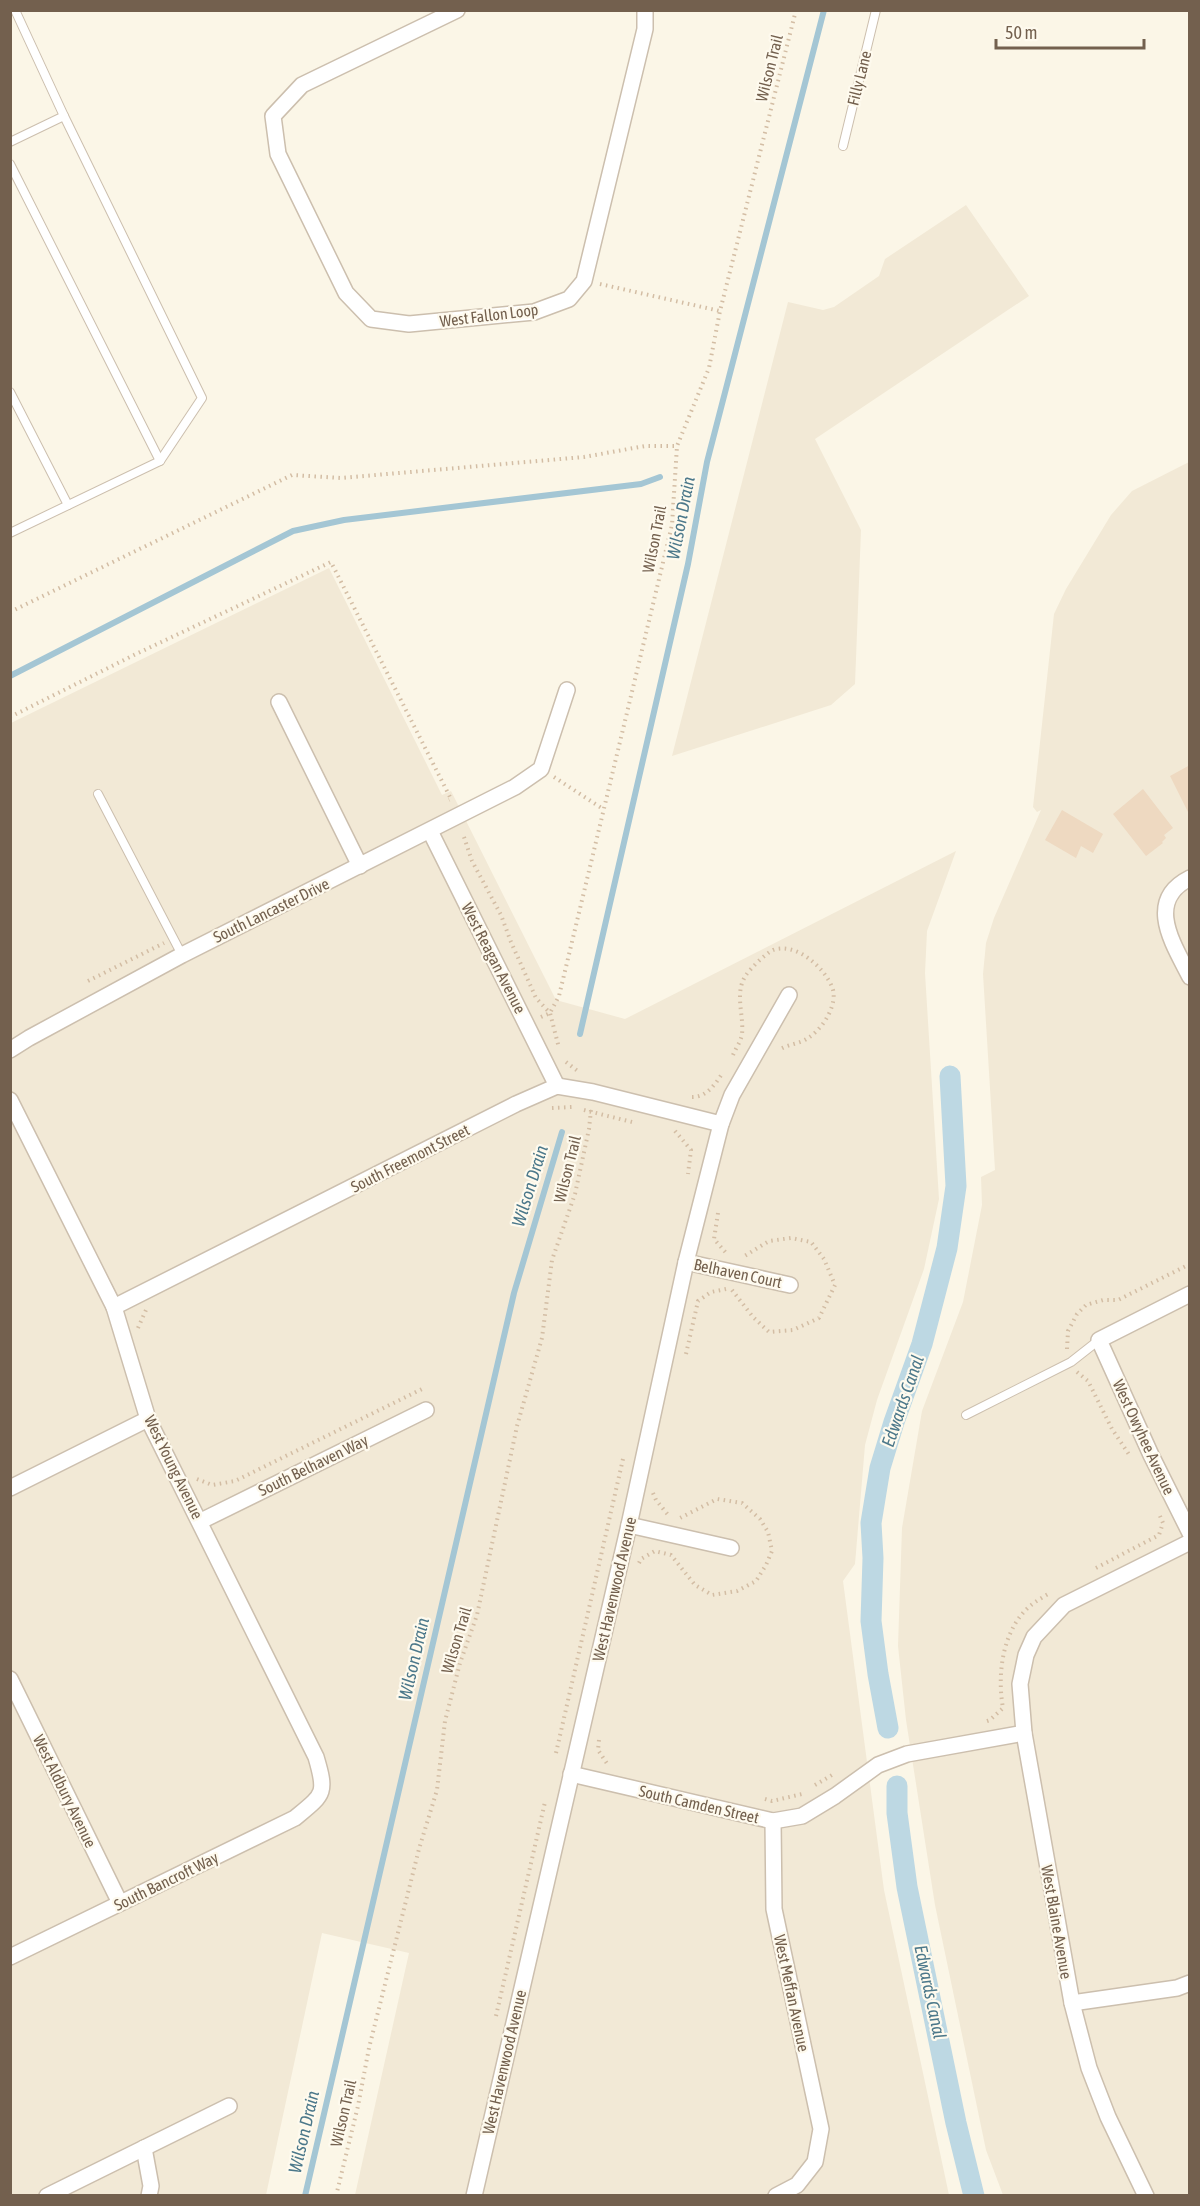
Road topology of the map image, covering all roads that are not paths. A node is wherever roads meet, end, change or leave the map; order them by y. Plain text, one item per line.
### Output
1 (15, 10) edge
2 (645, 10) edge
3 (876, 10) edge
4 (454, 11) edge
5 (64, 116) junction
6 (10, 142) edge
7 (843, 146) dead end
8 (10, 164) edge
9 (10, 392) edge
10 (160, 461) junction
11 (68, 505) junction
12 (10, 533) edge
13 (567, 690) dead end
14 (279, 702) dead end
15 (98, 794) dead end
16 (430, 831) junction
17 (360, 866) junction
18 (1190, 878) edge
19 (182, 955) junction
20 (1190, 977) edge
21 (789, 995) dead end
22 (10, 1050) edge
23 (557, 1086) junction
24 (10, 1100) edge
25 (721, 1124) junction
26 (686, 1262) junction
27 (790, 1285) dead end
28 (1190, 1294) edge
29 (114, 1307) junction
30 (1099, 1340) junction
31 (426, 1410) dead end
32 (966, 1415) dead end
33 (148, 1419) junction
34 (10, 1488) edge
35 (201, 1521) junction
36 (629, 1525) junction
37 (1190, 1533) edge
38 (1190, 1542) edge
39 (731, 1548) dead end
40 (10, 1679) edge
41 (1024, 1733) junction
42 (571, 1774) junction
43 (318, 1798) joint
44 (773, 1821) junction
45 (120, 1903) junction
46 (10, 1958) edge
47 (1190, 1983) edge
48 (1072, 2003) junction
49 (228, 2106) dead end
50 (144, 2148) junction
51 (47, 2196) edge
52 (149, 2196) edge
53 (474, 2196) edge
54 (776, 2196) edge
55 (1146, 2196) edge

1 - 5 lane
2 - 4 street, West Fallon Loop
3 - 7 lane, Filly Lane
5 - 6 lane
5 - 10 lane
8 - 10 lane
9 - 11 lane
10 - 11 lane
11 - 12 lane
13 - 16 street, South Lancaster Drive
14 - 17 street
15 - 19 lane
16 - 17 street, South Lancaster Drive
16 - 23 street, West Reagan Avenue
17 - 19 street, South Lancaster Drive
18 - 20 street
19 - 22 street, South Lancaster Drive
21 - 25 street, West Havenwood Avenue
23 - 25 street
23 - 29 street, South Freemont Street
24 - 29 street, West Young Avenue
25 - 26 street, West Havenwood Avenue
26 - 27 street, Belhaven Court
26 - 36 street, West Havenwood Avenue
28 - 30 street
29 - 33 street, West Young Avenue
30 - 32 lane
30 - 37 street, West Owyhee Avenue
31 - 35 street, South Belhaven Way
33 - 34 street
33 - 35 street, West Young Avenue
35 - 43 street, West Young Avenue
36 - 39 street
36 - 42 street, West Havenwood Avenue
38 - 41 street, West Blaine Avenue
40 - 45 street, West Aldbury Avenue
41 - 44 street, South Camden Street
41 - 48 street, West Blaine Avenue
42 - 44 street, South Camden Street
42 - 53 street, West Havenwood Avenue
43 - 45 street, South Bancroft Way
44 - 54 street, West Meffan Avenue
45 - 46 street, South Bancroft Way
47 - 48 street
48 - 55 street, West Blaine Avenue
49 - 50 street
50 - 51 street
50 - 52 street

